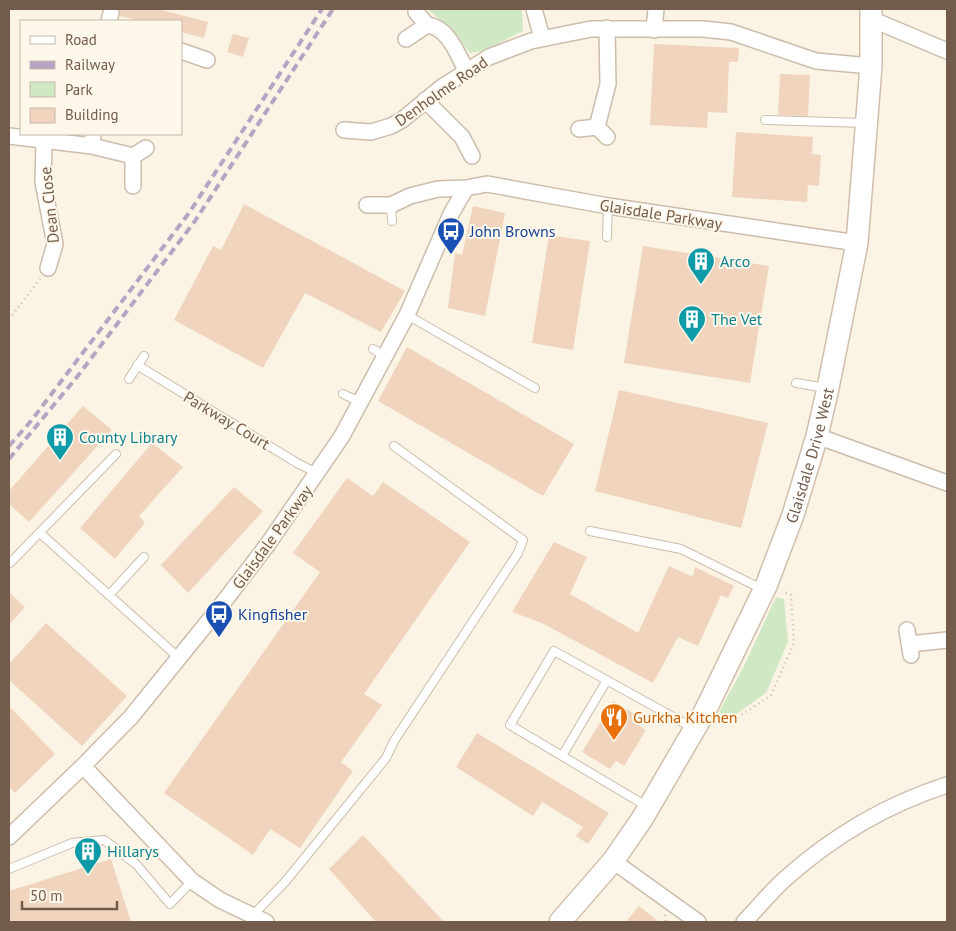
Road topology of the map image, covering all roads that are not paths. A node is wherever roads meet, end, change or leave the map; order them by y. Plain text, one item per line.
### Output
1 (534, 9) edge
2 (656, 9) edge
3 (416, 12) dead end
4 (871, 14) edge
5 (427, 24) junction
6 (607, 28) junction
7 (654, 30) junction
8 (542, 38) junction
9 (406, 40) dead end
10 (182, 51) edge
11 (947, 51) edge
12 (207, 60) dead end
13 (871, 66) junction
14 (466, 70) junction
15 (425, 100) junction
16 (765, 120) dead end
17 (867, 123) junction
18 (474, 127) dead end
19 (579, 129) dead end
20 (344, 130) dead end
21 (9, 136) edge
22 (462, 138) junction
23 (93, 140) edge
24 (44, 141) junction
25 (472, 156) dead end
26 (133, 186) dead end
27 (466, 188) junction
28 (367, 205) dead end
29 (391, 205) junction
30 (608, 206) junction
31 (392, 221) dead end
32 (607, 237) dead end
33 (857, 243) junction
34 (48, 268) road end
35 (407, 315) junction
36 (144, 356) dead end
37 (137, 365) junction
38 (129, 378) dead end
39 (796, 383) dead end
40 (534, 388) dead end
41 (828, 388) junction
42 (343, 394) dead end
43 (360, 402) junction
44 (817, 436) junction
45 (394, 446) dead end
46 (116, 454) dead end
47 (317, 473) junction
48 (947, 483) edge
49 (590, 531) dead end
50 (40, 533) junction
51 (144, 557) dead end
52 (10, 563) dead end
53 (765, 588) junction
54 (109, 595) junction
55 (947, 640) edge
56 (909, 643) dead end
57 (179, 658) junction
58 (607, 680) junction
59 (700, 720) junction
60 (562, 756) junction
61 (84, 766) junction
62 (947, 785) edge
63 (649, 807) junction
64 (9, 837) edge
65 (613, 861) junction
66 (9, 868) edge
67 (192, 881) junction
68 (259, 919) edge
69 (560, 922) edge
70 (698, 922) edge
71 (744, 922) edge

1 - 8 street
2 - 7 street
3 - 5 street
4 - 11 street
4 - 13 street, Glaisdale Drive West
5 - 9 street
5 - 14 street
6 - 7 street, Denholme Road
6 - 8 street, Denholme Road
6 - 19 street
7 - 13 street, Denholme Road
8 - 14 street, Denholme Road
10 - 12 street
13 - 17 street, Glaisdale Drive West
14 - 15 street, Denholme Road
15 - 20 street, Denholme Road
15 - 22 street
16 - 17 lane
17 - 33 street, Glaisdale Drive West
18 - 22 street
21 - 24 street, Dean Close
22 - 25 street
23 - 24 street, Dean Close
23 - 26 street, Dean Close
24 - 34 street, Dean Close
27 - 29 street, Glaisdale Parkway
27 - 30 street, Glaisdale Parkway
27 - 35 street, Glaisdale Parkway
28 - 29 street, Glaisdale Parkway
29 - 31 lane
30 - 32 lane
30 - 33 street, Glaisdale Parkway
33 - 41 street, Glaisdale Drive West
35 - 40 lane
35 - 43 street, Glaisdale Parkway
36 - 37 lane
37 - 38 lane
37 - 47 lane, Parkway Court
39 - 41 lane
41 - 44 street, Glaisdale Drive West
42 - 43 lane
43 - 47 street, Glaisdale Parkway
44 - 48 street
44 - 53 street, Glaisdale Drive West
45 - 68 lane
46 - 50 lane
47 - 57 street, Glaisdale Parkway
49 - 53 lane
50 - 52 lane
50 - 54 lane
51 - 54 lane
53 - 59 street, Glaisdale Drive West
54 - 57 lane
55 - 56 street
57 - 61 street, Glaisdale Parkway
58 - 59 lane
58 - 60 lane
58 - 60 lane
59 - 63 street, Glaisdale Drive West
60 - 63 lane
61 - 64 street, Glaisdale Parkway
61 - 67 street
62 - 71 street
63 - 65 street, Glaisdale Drive West
65 - 69 street, Glaisdale Drive West
65 - 70 street
66 - 67 lane
67 - 68 street

